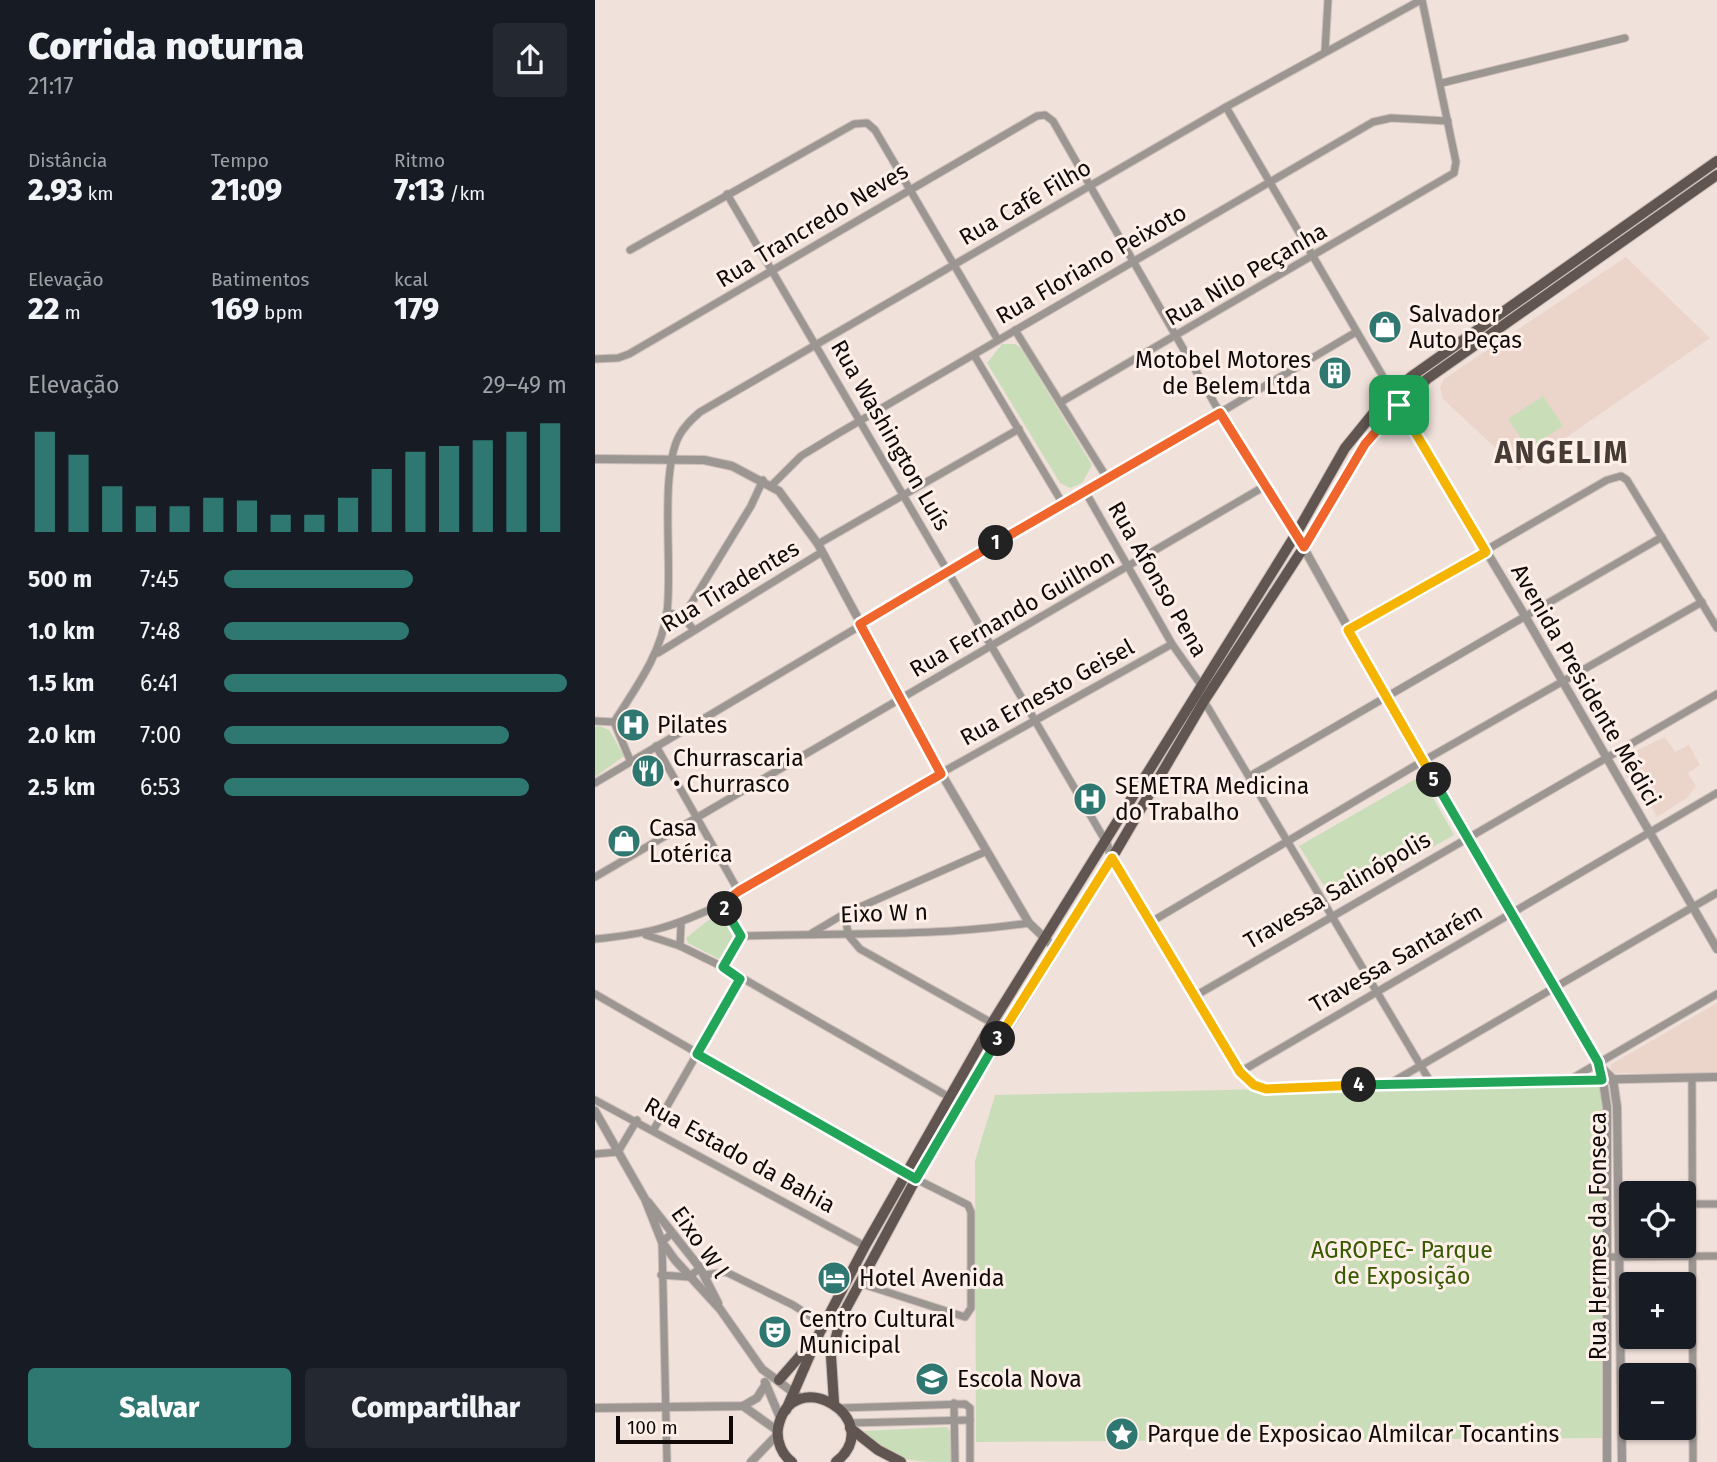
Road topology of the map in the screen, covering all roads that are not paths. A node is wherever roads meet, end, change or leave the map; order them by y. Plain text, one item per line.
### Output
1 (1328, 0) edge
2 (1421, 0) edge
3 (1625, 38) dead end
4 (1325, 51) junction
5 (1442, 83) junction
6 (1226, 107) junction
7 (1448, 121) junction
8 (1717, 161) edge
9 (1717, 175) edge
10 (1270, 182) junction
11 (1088, 187) junction
12 (909, 190) junction
13 (727, 194) junction
14 (1655, 212) junction
15 (1634, 227) junction
16 (630, 250) dead end
17 (1313, 258) junction
18 (1134, 261) junction
19 (953, 267) junction
20 (773, 271) junction
21 (1015, 330) junction
22 (1356, 332) junction
23 (1176, 337) junction
24 (998, 340) junction
25 (816, 345) junction
26 (974, 355) junction
27 (595, 359) edge
28 (1392, 393) junction
29 (1061, 402) junction
30 (1399, 405) junction
31 (1220, 413) junction
32 (861, 422) junction
33 (1019, 429) junction
34 (595, 459) edge
35 (671, 459) junction
36 (1107, 478) junction
37 (763, 480) junction
38 (771, 486) junction
39 (1265, 486) junction
40 (1084, 491) junction
41 (904, 495) junction
42 (1063, 504) junction
43 (1296, 534) junction
44 (1662, 537) junction
45 (1304, 547) junction
46 (820, 548) junction
47 (1486, 552) junction
48 (1130, 567) junction
49 (948, 571) junction
50 (1702, 602) junction
51 (667, 612) junction
52 (1525, 616) junction
53 (683, 617) junction
54 (860, 624) junction
55 (1717, 628) edge
56 (693, 629) junction
57 (1348, 630) junction
58 (1172, 644) junction
59 (992, 647) junction
60 (657, 654) junction
61 (1561, 683) junction
62 (1201, 685) junction
63 (1717, 694) edge
64 (1386, 696) junction
65 (901, 700) junction
66 (1203, 701) junction
67 (595, 720) edge
68 (1035, 721) junction
69 (614, 722) junction
70 (656, 746) junction
71 (1608, 758) junction
72 (630, 760) junction
73 (1423, 761) junction
74 (941, 774) junction
75 (1250, 776) junction
76 (595, 783) edge
77 (1717, 793) edge
78 (697, 818) junction
79 (1650, 832) junction
80 (1467, 836) junction
81 (1288, 841) junction
82 (1106, 842) junction
83 (987, 851) junction
84 (1112, 858) junction
85 (595, 877) edge
86 (739, 891) junction
87 (1717, 893) edge
88 (722, 904) junction
89 (1692, 906) junction
90 (1511, 912) junction
91 (844, 914) junction
92 (1331, 916) junction
93 (1151, 922) junction
94 (681, 923) junction
95 (1029, 923) junction
96 (812, 933) junction
97 (645, 935) junction
98 (741, 936) junction
99 (849, 936) junction
100 (595, 939) edge
101 (1049, 944) junction
102 (680, 946) junction
103 (1717, 949) edge
104 (723, 967) junction
105 (740, 979) junction
106 (1555, 987) junction
107 (1375, 991) junction
108 (595, 994) edge
109 (1717, 994) edge
110 (1195, 996) junction
111 (992, 1023) junction
112 (697, 1054) junction
113 (1420, 1065) junction
114 (1600, 1065) junction
115 (1240, 1072) junction
116 (1717, 1077) edge
117 (1571, 1079) junction
118 (1613, 1079) junction
119 (1692, 1079) junction
120 (1602, 1080) junction
121 (1431, 1083) junction
122 (1389, 1084) junction
123 (949, 1097) junction
124 (595, 1100) edge
125 (595, 1111) edge
126 (637, 1120) junction
127 (654, 1129) junction
128 (618, 1152) junction
129 (595, 1154) edge
130 (912, 1176) junction
131 (1693, 1181) edge
132 (645, 1199) junction
133 (1696, 1204) edge
134 (1717, 1204) edge
135 (672, 1233) junction
136 (662, 1242) junction
137 (865, 1246) junction
138 (1696, 1256) edge
139 (1717, 1256) edge
140 (1608, 1257) junction
141 (1617, 1257) junction
142 (1692, 1258) edge
143 (702, 1271) junction
144 (661, 1275) junction
145 (689, 1277) junction
146 (859, 1283) junction
147 (720, 1309) junction
148 (822, 1329) junction
149 (762, 1369) junction
150 (779, 1380) junction
151 (766, 1384) junction
152 (799, 1396) junction
153 (954, 1404) junction
154 (837, 1405) junction
155 (743, 1406) junction
156 (595, 1408) edge
157 (664, 1408) junction
158 (970, 1420) junction
159 (955, 1421) junction
160 (781, 1424) junction
161 (850, 1425) junction
162 (878, 1450) junction
163 (667, 1462) edge
164 (751, 1462) edge
165 (792, 1462) edge
166 (836, 1462) edge
167 (878, 1462) edge
168 (901, 1462) edge
169 (955, 1462) edge
170 (970, 1462) edge
171 (1607, 1462) edge
172 (1622, 1462) edge
173 (1693, 1462) edge

1 - 4 street
2 - 4 street, Rua Café Filho
2 - 5 street
3 - 5 street
4 - 6 street, Rua Café Filho
5 - 7 street
6 - 10 street
6 - 11 street, Rua Café Filho
7 - 10 street, Rua Floriano Peixoto
7 - 17 street, Rua Nilo Peçanha
8 - 14 main road
9 - 14 main road
10 - 17 street
10 - 18 street, Rua Floriano Peixoto
11 - 12 street, Rua Trancredo Neves
11 - 18 street
11 - 19 street, Rua Café Filho
12 - 13 street
12 - 19 street
12 - 20 street, Rua Trancredo Neves
13 - 16 street
13 - 20 street, Rua Washington Luís
14 - 15 main road
15 - 28 main road
15 - 30 main road
17 - 22 street
17 - 23 street, Rua Nilo Peçanha
18 - 21 street, Rua Floriano Peixoto
18 - 23 street
19 - 24 street
19 - 25 street, Rua Café Filho
20 - 25 street, Rua Washington Luís
20 - 27 street, Rua Trancredo Neves
21 - 24 street, Rua Floriano Peixoto
21 - 29 street
22 - 28 street
22 - 31 street
23 - 29 street, Rua Nilo Peçanha
23 - 31 street
24 - 26 street, Rua Floriano Peixoto
25 - 32 street, Rua Washington Luís
25 - 35 street, Rua Café Filho
26 - 32 street, Rua Floriano Peixoto
26 - 33 street
28 - 43 main road
29 - 36 street
30 - 45 main road
30 - 47 street, Avenida Presidente Médici
31 - 36 street
31 - 39 street
32 - 38 street, Rua Floriano Peixoto
32 - 41 street, Rua Washington Luís
33 - 41 street, Rua Tiradentes
33 - 42 street
34 - 35 street
35 - 37 street
35 - 51 street
36 - 40 street
37 - 38 street
37 - 53 street
38 - 46 street
39 - 43 street
39 - 48 street, Rua Fernando Guilhon
40 - 42 street
40 - 48 street, Rua Afonso Pena
41 - 46 street, Rua Tiradentes
41 - 49 street, Rua Washington Luís
42 - 49 street
43 - 45 street, Rua Hermes da Fonseca
43 - 62 main road
44 - 47 street
44 - 50 street
44 - 52 street
45 - 57 street, Rua Hermes da Fonseca
45 - 66 main road
46 - 54 street
46 - 56 street, Rua Tiradentes
47 - 52 street, Avenida Presidente Médici
47 - 57 street
48 - 58 street, Rua Afonso Pena
48 - 59 street, Rua Fernando Guilhon
49 - 54 street
49 - 59 street, Rua Washington Luís
50 - 55 street
50 - 61 street
51 - 53 street
51 - 60 street
52 - 61 street, Avenida Presidente Médici
52 - 64 street
53 - 56 street
54 - 65 street
54 - 70 street
56 - 60 street, Rua Tiradentes
57 - 64 street, Rua Hermes da Fonseca
58 - 62 street, Rua Afonso Pena
58 - 68 street, Rua Ernesto Geisel
59 - 65 street, Rua Fernando Guilhon
59 - 68 street, Rua Washington Luís
60 - 69 street
61 - 71 street, Avenida Presidente Médici
61 - 73 street
62 - 82 main road
63 - 71 street, Travessa Salinópolis
64 - 73 street, Rua Hermes da Fonseca
64 - 75 street
65 - 74 street
65 - 78 street, Rua Fernando Guilhon
66 - 75 street
66 - 84 main road
67 - 69 street
68 - 74 street, Rua Ernesto Geisel
68 - 82 street, Rua Washington Luís
69 - 72 street
70 - 72 street
70 - 78 street
71 - 79 street, Avenida Presidente Médici
71 - 80 street, Travessa Salinópolis
72 - 76 street
73 - 80 street, Rua Hermes da Fonseca
73 - 81 street
74 - 83 street
74 - 86 street, Rua Ernesto Geisel
75 - 81 street
77 - 79 street, Travessa Santarém
78 - 85 street, Rua Fernando Guilhon
78 - 86 street
79 - 89 street, Avenida Presidente Médici
79 - 90 street, Travessa Santarém
80 - 90 street, Rua Hermes da Fonseca
80 - 92 street, Travessa Salinópolis
81 - 92 street
81 - 93 street
82 - 84 street
82 - 101 main road
83 - 91 street
83 - 95 street
84 - 93 street
84 - 101 main road
86 - 88 street, Rua Ernesto Geisel
87 - 89 street
88 - 94 street, Rua Ernesto Geisel
88 - 98 street
89 - 103 street, Avenida Presidente Médici
89 - 106 street
90 - 106 street, Rua Hermes da Fonseca
90 - 107 street, Travessa Santarém
91 - 96 street
91 - 99 street
92 - 107 street
92 - 110 street, Travessa Salinópolis
93 - 110 street
94 - 97 street, Rua Ernesto Geisel
94 - 102 street
95 - 99 street, Eixo W n
95 - 101 street
96 - 98 street, Eixo W n
96 - 99 street, Eixo W n
97 - 100 street
97 - 102 street
98 - 104 street
99 - 111 street
101 - 111 main road
101 - 130 main road
102 - 104 street
104 - 105 street
105 - 112 street
105 - 123 street
106 - 113 street
106 - 114 street, Rua Hermes da Fonseca
107 - 113 street
107 - 115 street, Travessa Santarém
108 - 112 street
109 - 114 street
110 - 115 street
111 - 123 main road
112 - 127 street
112 - 130 street
113 - 121 street
113 - 122 street
114 - 117 street
114 - 118 street, Rua Hermes da Fonseca
114 - 120 street
115 - 122 street
116 - 119 street
117 - 120 street
117 - 121 street
118 - 119 street
118 - 120 street
118 - 141 street, Rua Hermes da Fonseca
119 - 131 street
120 - 140 street
121 - 122 street
123 - 130 main road
124 - 126 street, Rua Estado da Bahia
125 - 128 street, Eixo W l
126 - 127 street, Rua Estado da Bahia
126 - 128 street
127 - 137 street, Rua Estado da Bahia
128 - 129 street
128 - 132 street, Eixo W l
130 - 137 main road
130 - 146 main road
130 - 146 street
132 - 135 street, Eixo W l
132 - 136 street, Eixo W l
133 - 134 street
135 - 136 street
135 - 143 street, Eixo W l
136 - 144 street
136 - 145 street, Eixo W l
137 - 148 main road
138 - 139 street
140 - 141 street
140 - 171 street
141 - 172 street, Rua Hermes da Fonseca
142 - 173 street
143 - 145 street
143 - 147 street, Eixo W l
143 - 148 street
144 - 145 street
144 - 157 street
145 - 147 street, Eixo W l
146 - 154 main road
147 - 149 street, Eixo W l
148 - 150 main road
148 - 152 main road
149 - 150 street
149 - 151 street
150 - 152 street
151 - 155 street
151 - 160 street
152 - 154 main road
152 - 160 main road
153 - 154 street
153 - 158 street
153 - 159 street
154 - 161 main road
155 - 157 street
155 - 160 street
156 - 157 street
157 - 163 street
158 - 159 street
158 - 170 street
159 - 161 street
159 - 169 street
160 - 164 street
160 - 165 main road
161 - 162 main road
161 - 166 main road
162 - 167 street
162 - 168 main road

